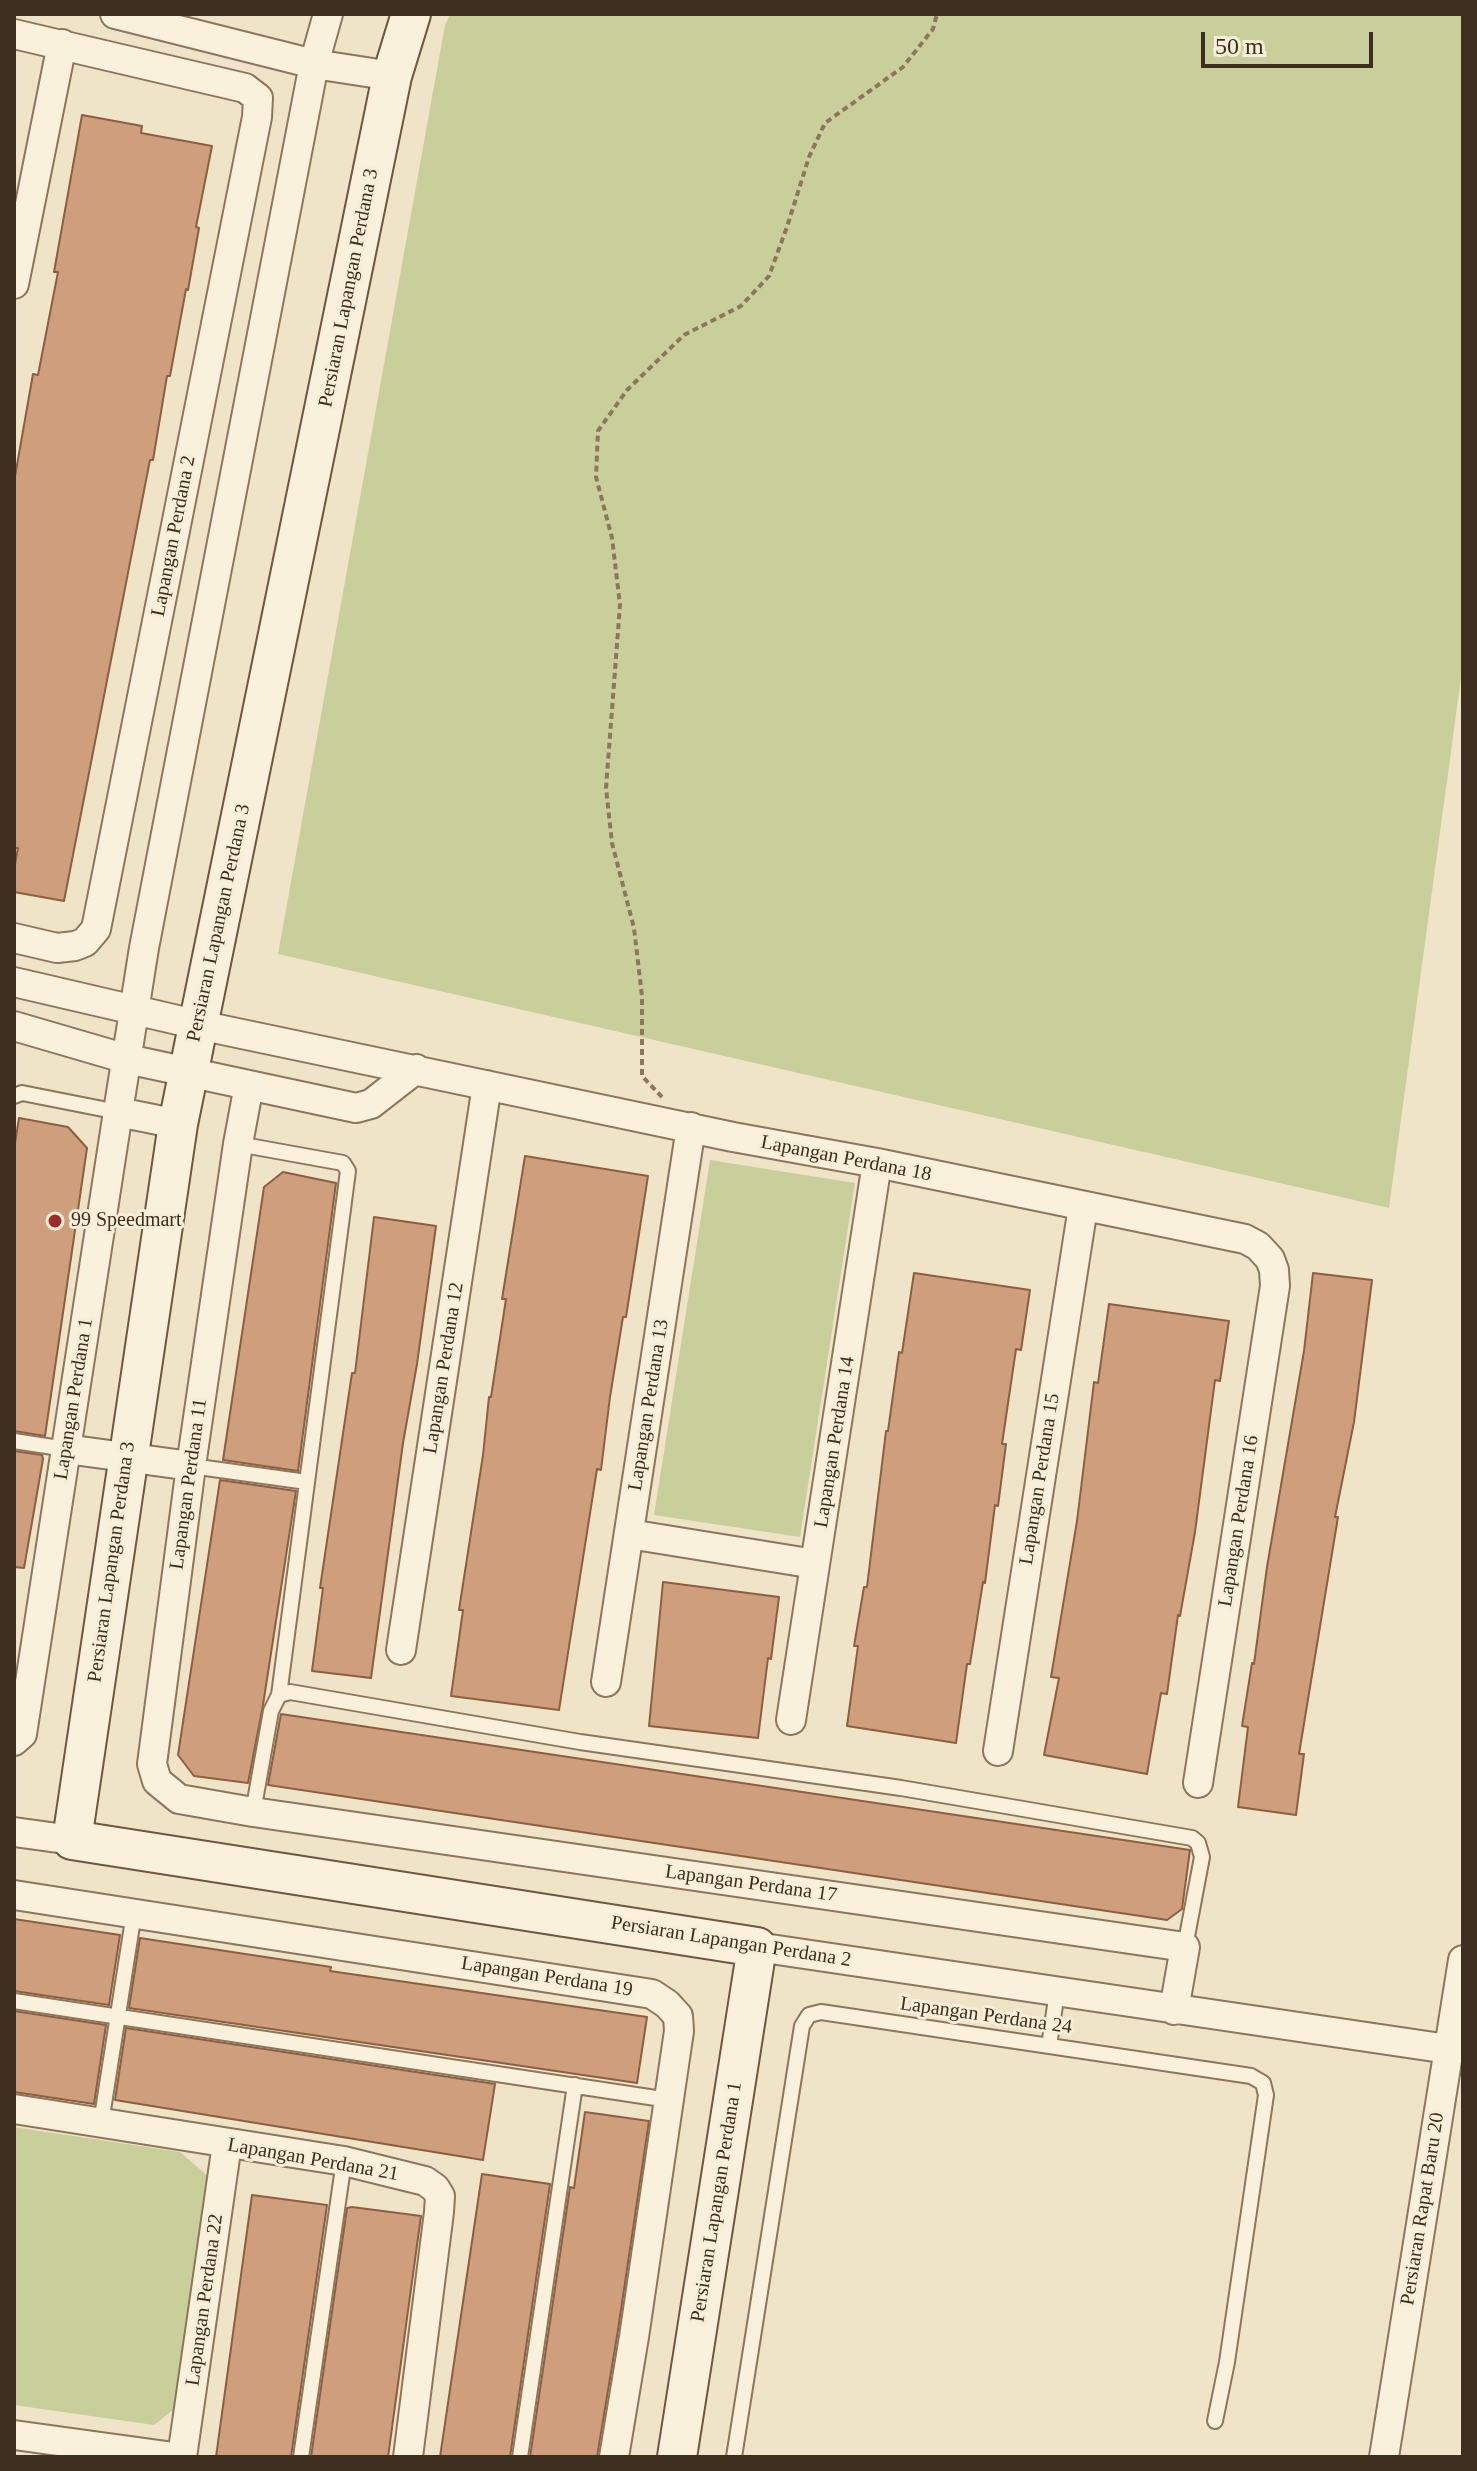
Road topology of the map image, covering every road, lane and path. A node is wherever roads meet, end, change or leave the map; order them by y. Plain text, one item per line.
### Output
1 (115, 14) edge
2 (328, 14) edge
3 (411, 14) edge
4 (937, 14) edge
5 (14, 34) edge
6 (62, 44) junction
7 (314, 64) junction
8 (392, 76) junction
9 (14, 284) edge
10 (14, 938) edge
11 (14, 982) edge
12 (135, 1012) junction
13 (199, 1025) junction
14 (14, 1026) edge
15 (127, 1059) junction
16 (416, 1069) junction
17 (188, 1072) junction
18 (249, 1085) junction
19 (487, 1085) junction
20 (14, 1096) edge
21 (118, 1112) junction
22 (178, 1124) junction
23 (691, 1127) junction
24 (238, 1144) junction
25 (877, 1163) junction
26 (1083, 1207) junction
27 (1270, 1259) joint
28 (14, 1441) edge
29 (66, 1449) junction
30 (127, 1458) junction
31 (191, 1466) junction
32 (307, 1482) junction
33 (629, 1534) junction
34 (815, 1564) junction
35 (401, 1650) dead end
36 (606, 1682) dead end
37 (279, 1695) junction
38 (791, 1720) dead end
39 (14, 1741) edge
40 (998, 1751) dead end
41 (1198, 1783) dead end
42 (253, 1812) junction
43 (14, 1832) edge
44 (72, 1840) junction
45 (14, 1895) edge
46 (134, 1913) junction
47 (757, 1947) junction
48 (1185, 1947) junction
49 (1463, 1960) edge
50 (1057, 1992) junction
51 (14, 2001) edge
52 (1174, 2010) junction
53 (118, 2017) junction
54 (1049, 2046) junction
55 (1448, 2049) junction
56 (575, 2085) junction
57 (669, 2100) junction
58 (14, 2109) edge
59 (101, 2123) junction
60 (227, 2144) junction
61 (344, 2161) junction
62 (1215, 2421) dead end
63 (14, 2435) edge
64 (174, 2457) edge
65 (182, 2457) edge
66 (301, 2457) edge
67 (408, 2457) edge
68 (520, 2457) edge
69 (614, 2457) edge
70 (677, 2457) edge
71 (734, 2457) edge
72 (1384, 2457) edge

1 - 7 street
2 - 7 street
3 - 8 street, Persiaran Lapangan Perdana 3
4 - 23 path
5 - 6 street
6 - 9 street
6 - 10 street, Lapangan Perdana 2
7 - 8 street
7 - 12 street, Lapangan Perdana 1
8 - 13 street, Persiaran Lapangan Perdana 3
11 - 12 street, Lapangan Perdana 18
12 - 13 street, Lapangan Perdana 18
12 - 15 street, Lapangan Perdana 1
13 - 16 street, Lapangan Perdana 18
13 - 17 street, Persiaran Lapangan Perdana 3
14 - 15 street
15 - 17 street
15 - 21 street, Lapangan Perdana 1
16 - 18 street
16 - 19 street, Lapangan Perdana 18
17 - 18 street
17 - 22 street, Persiaran Lapangan Perdana 3
18 - 24 street, Lapangan Perdana 11
19 - 23 street, Lapangan Perdana 18
19 - 35 street, Lapangan Perdana 12
20 - 21 lane
21 - 22 street
21 - 29 street, Lapangan Perdana 1
22 - 30 street, Persiaran Lapangan Perdana 3
23 - 25 street, Lapangan Perdana 18
23 - 33 street, Lapangan Perdana 13
24 - 31 street, Lapangan Perdana 11
24 - 32 lane
25 - 26 street, Lapangan Perdana 18
25 - 34 street, Lapangan Perdana 14
26 - 27 street, Lapangan Perdana 18
26 - 40 street, Lapangan Perdana 15
27 - 41 street, Lapangan Perdana 16
28 - 29 lane
29 - 30 street
29 - 39 street, Lapangan Perdana 1
30 - 31 street
30 - 44 street, Persiaran Lapangan Perdana 3
31 - 32 lane
31 - 42 street, Lapangan Perdana 11
32 - 37 lane
33 - 34 street
33 - 36 street, Lapangan Perdana 13
34 - 38 street, Lapangan Perdana 14
37 - 42 lane
37 - 48 lane
42 - 48 street, Lapangan Perdana 17
43 - 44 street, Persiaran Lapangan Perdana 2
44 - 47 street, Persiaran Lapangan Perdana 2
45 - 46 street, Lapangan Perdana 19
46 - 53 lane
46 - 57 street, Lapangan Perdana 19
47 - 50 street, Persiaran Lapangan Perdana 2
47 - 70 street, Persiaran Lapangan Perdana 1
48 - 52 street
49 - 55 street, Persiaran Rapat Baru 20
50 - 52 street, Persiaran Lapangan Perdana 2
50 - 54 lane
51 - 53 lane
52 - 55 street, Persiaran Lapangan Perdana 2
53 - 56 lane
53 - 59 lane
54 - 62 lane, Lapangan Perdana 24
54 - 71 lane, Lapangan Perdana 24
55 - 72 street, Persiaran Rapat Baru 20
56 - 57 lane
56 - 68 lane
57 - 69 street, Lapangan Perdana 19
58 - 59 street, Lapangan Perdana 21
59 - 60 street, Lapangan Perdana 21
60 - 61 street, Lapangan Perdana 21
60 - 65 street, Lapangan Perdana 22
61 - 66 lane
61 - 67 street, Lapangan Perdana 21
63 - 64 street

